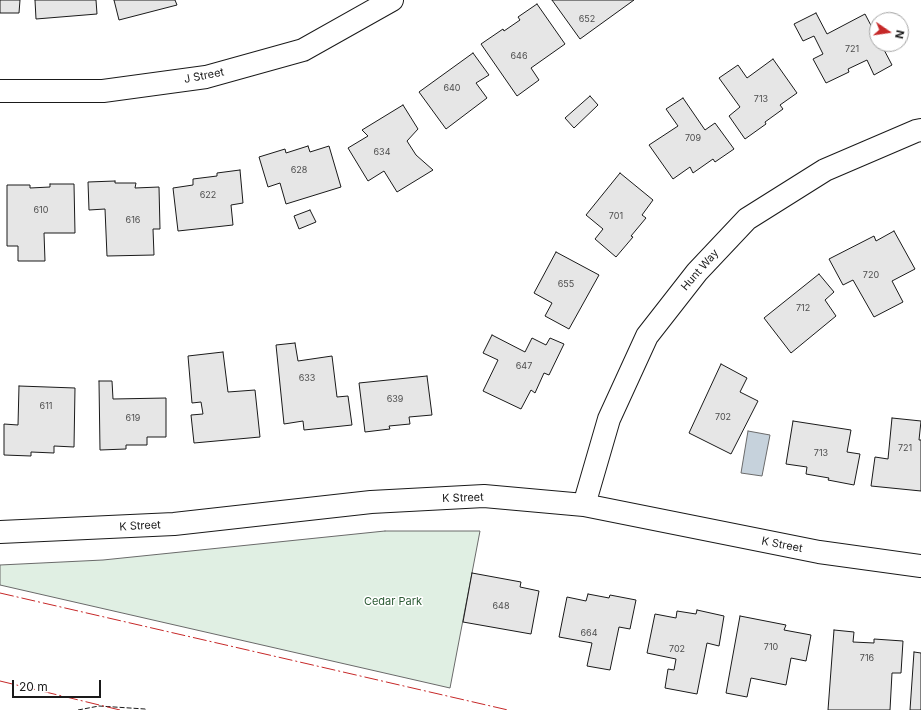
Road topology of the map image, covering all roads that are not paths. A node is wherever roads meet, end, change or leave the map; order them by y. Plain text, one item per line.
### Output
1 (392, 0) edge
2 (0, 91) edge
3 (921, 130) edge
4 (584, 505) junction
5 (0, 532) edge
6 (921, 566) edge

1 - 2 street, J Street
3 - 4 street, Hunt Way
4 - 5 street, K Street
4 - 6 street, K Street

